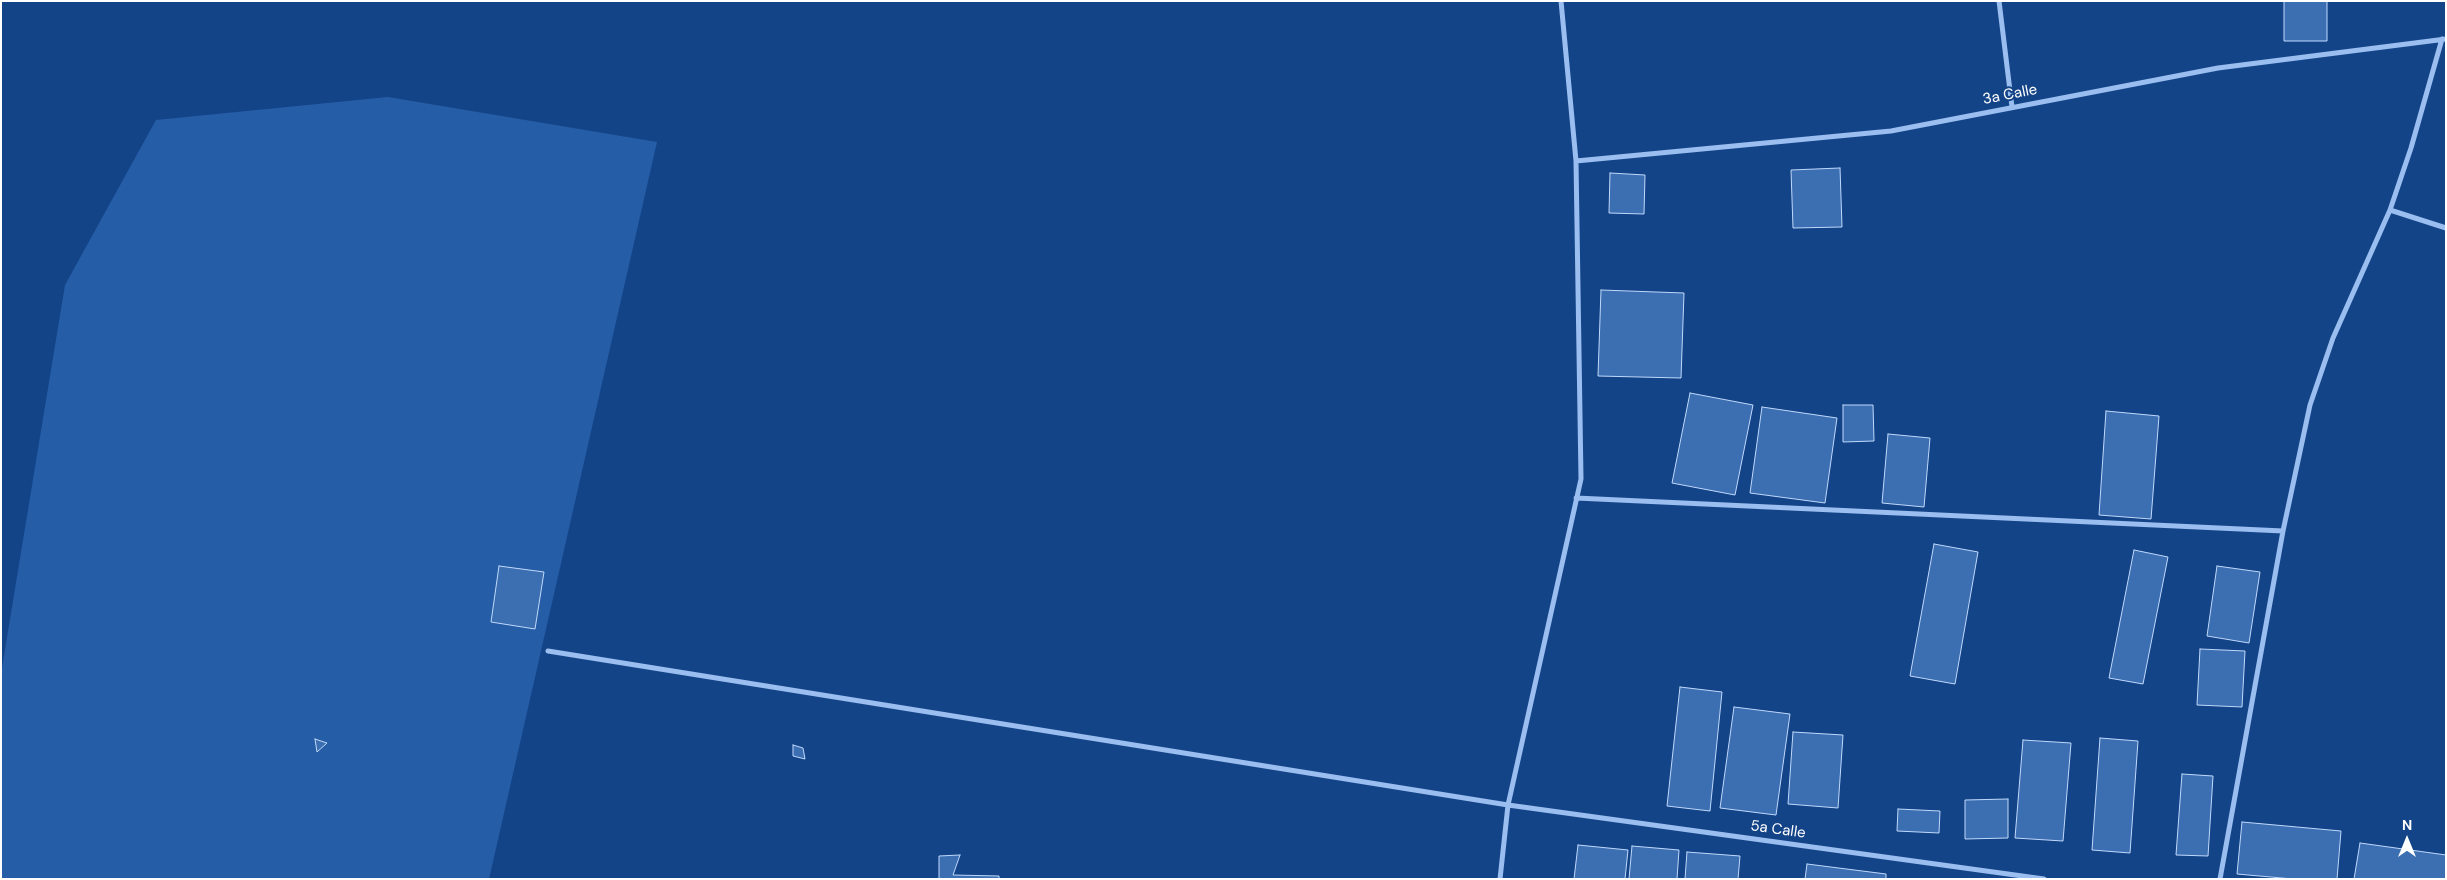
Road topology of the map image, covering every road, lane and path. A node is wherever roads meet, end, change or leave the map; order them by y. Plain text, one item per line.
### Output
1 (1561, 1) edge
2 (1999, 1) edge
3 (2444, 39) edge
4 (2012, 107) junction
5 (1576, 161) junction
6 (2390, 210) junction
7 (2446, 228) edge
8 (1576, 498) junction
9 (2283, 532) junction
10 (548, 651) dead end
11 (1508, 805) junction
12 (1500, 879) edge
13 (2044, 879) edge
14 (2220, 879) edge

1 - 5 street
2 - 4 street
3 - 4 street, 3a Calle
3 - 6 street
4 - 5 street, 3a Calle
5 - 8 street
6 - 7 street
6 - 9 street
8 - 9 street
8 - 11 street
9 - 14 street
10 - 11 street, 5a Calle
11 - 12 street
11 - 13 street, 5a Calle

